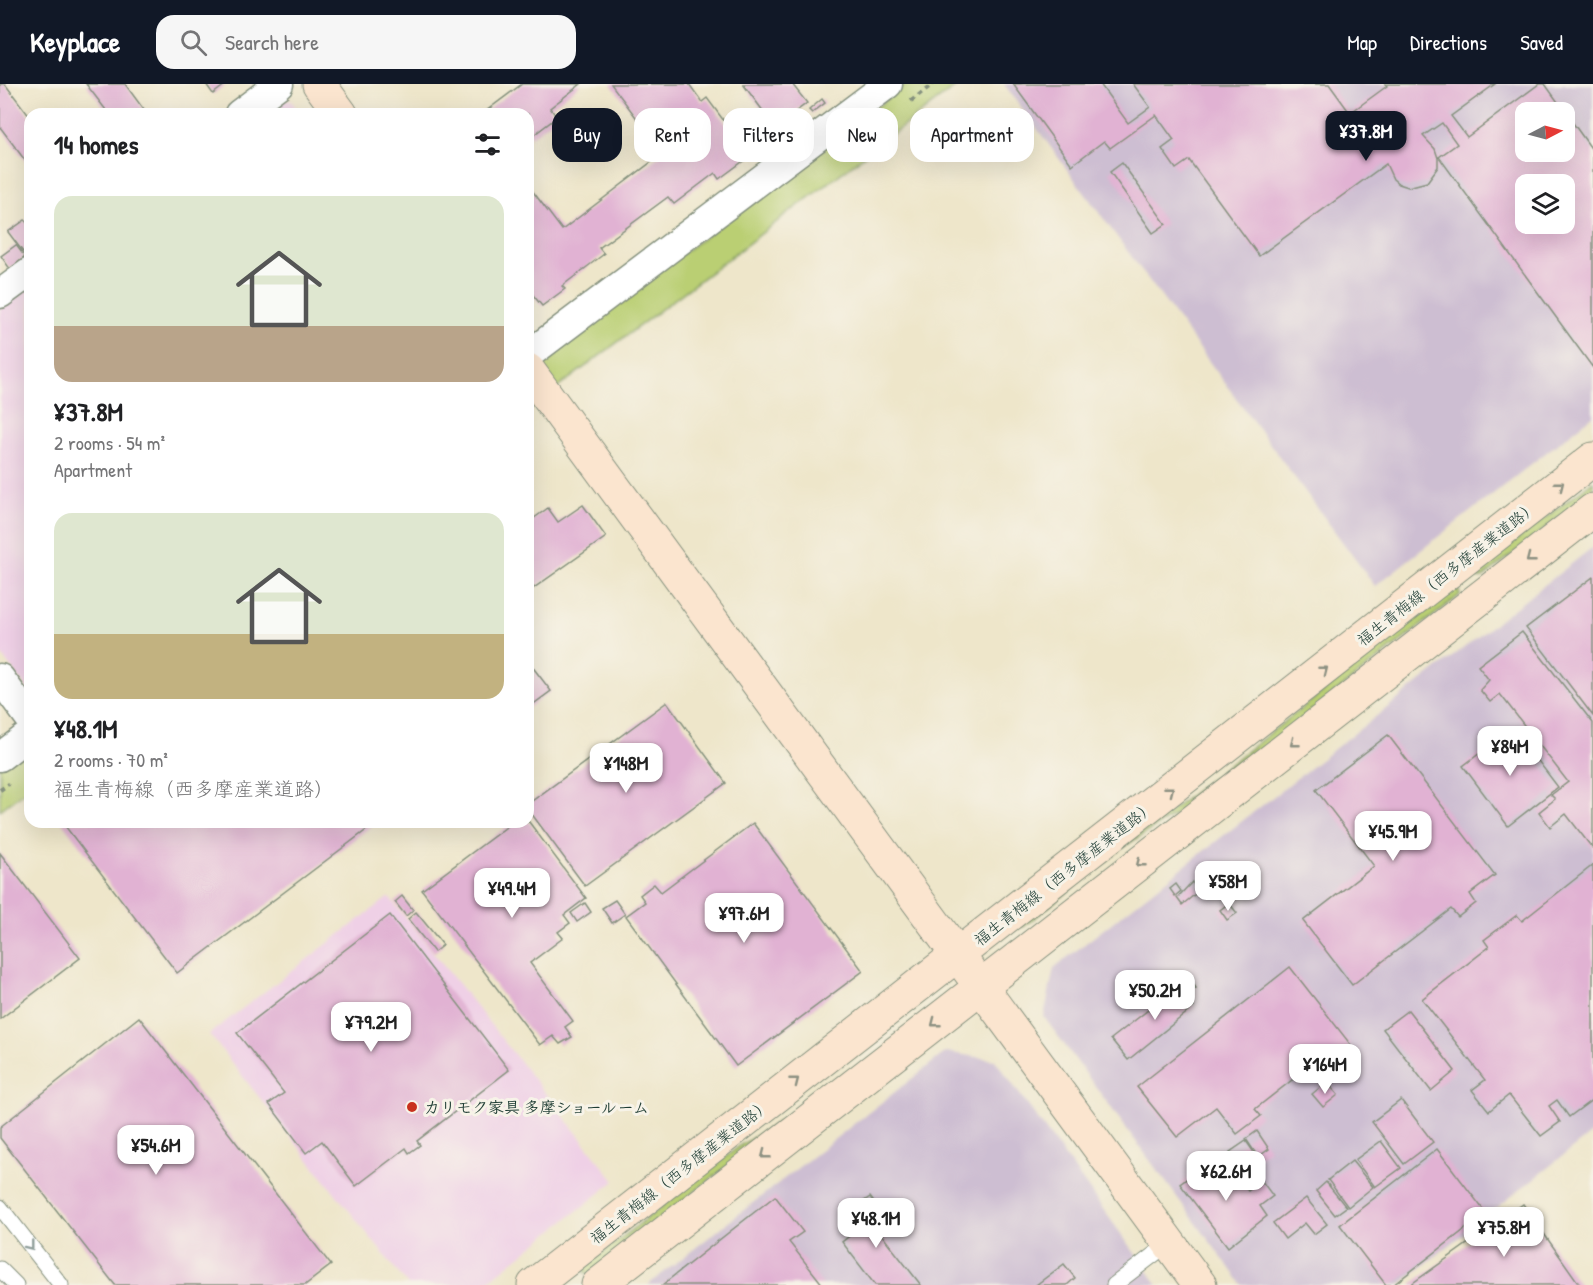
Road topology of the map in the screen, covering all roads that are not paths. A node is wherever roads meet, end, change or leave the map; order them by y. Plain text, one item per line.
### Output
1 (279, 84) edge
2 (319, 84) edge
3 (888, 84) edge
4 (247, 108) edge
5 (337, 108) edge
6 (24, 276) edge
7 (0, 294) edge
8 (534, 350) edge
9 (534, 378) edge
10 (1593, 459) edge
11 (1593, 510) edge
12 (0, 678) edge
13 (24, 711) edge
14 (24, 739) edge
15 (0, 757) edge
16 (959, 955) junction
17 (981, 987) junction
18 (0, 1207) edge
19 (1169, 1243) junction
20 (0, 1269) edge
21 (16, 1285) edge
22 (61, 1285) edge
23 (534, 1285) edge
24 (598, 1285) edge
25 (1114, 1285) edge
26 (1200, 1285) edge

1 - 4 street
2 - 5 main road
3 - 8 street
6 - 7 street
9 - 16 main road
16 -> 10 main road, 福生青梅線（西多摩産業道路）
11 -> 17 main road
12 - 13 street
14 - 15 street
16 - 17 main road
23 -> 16 main road, 福生青梅線（西多摩産業道路）
17 - 19 main road
17 -> 24 main road
18 -> 22 lane
19 - 25 lane
19 - 26 main road
20 - 21 lane

